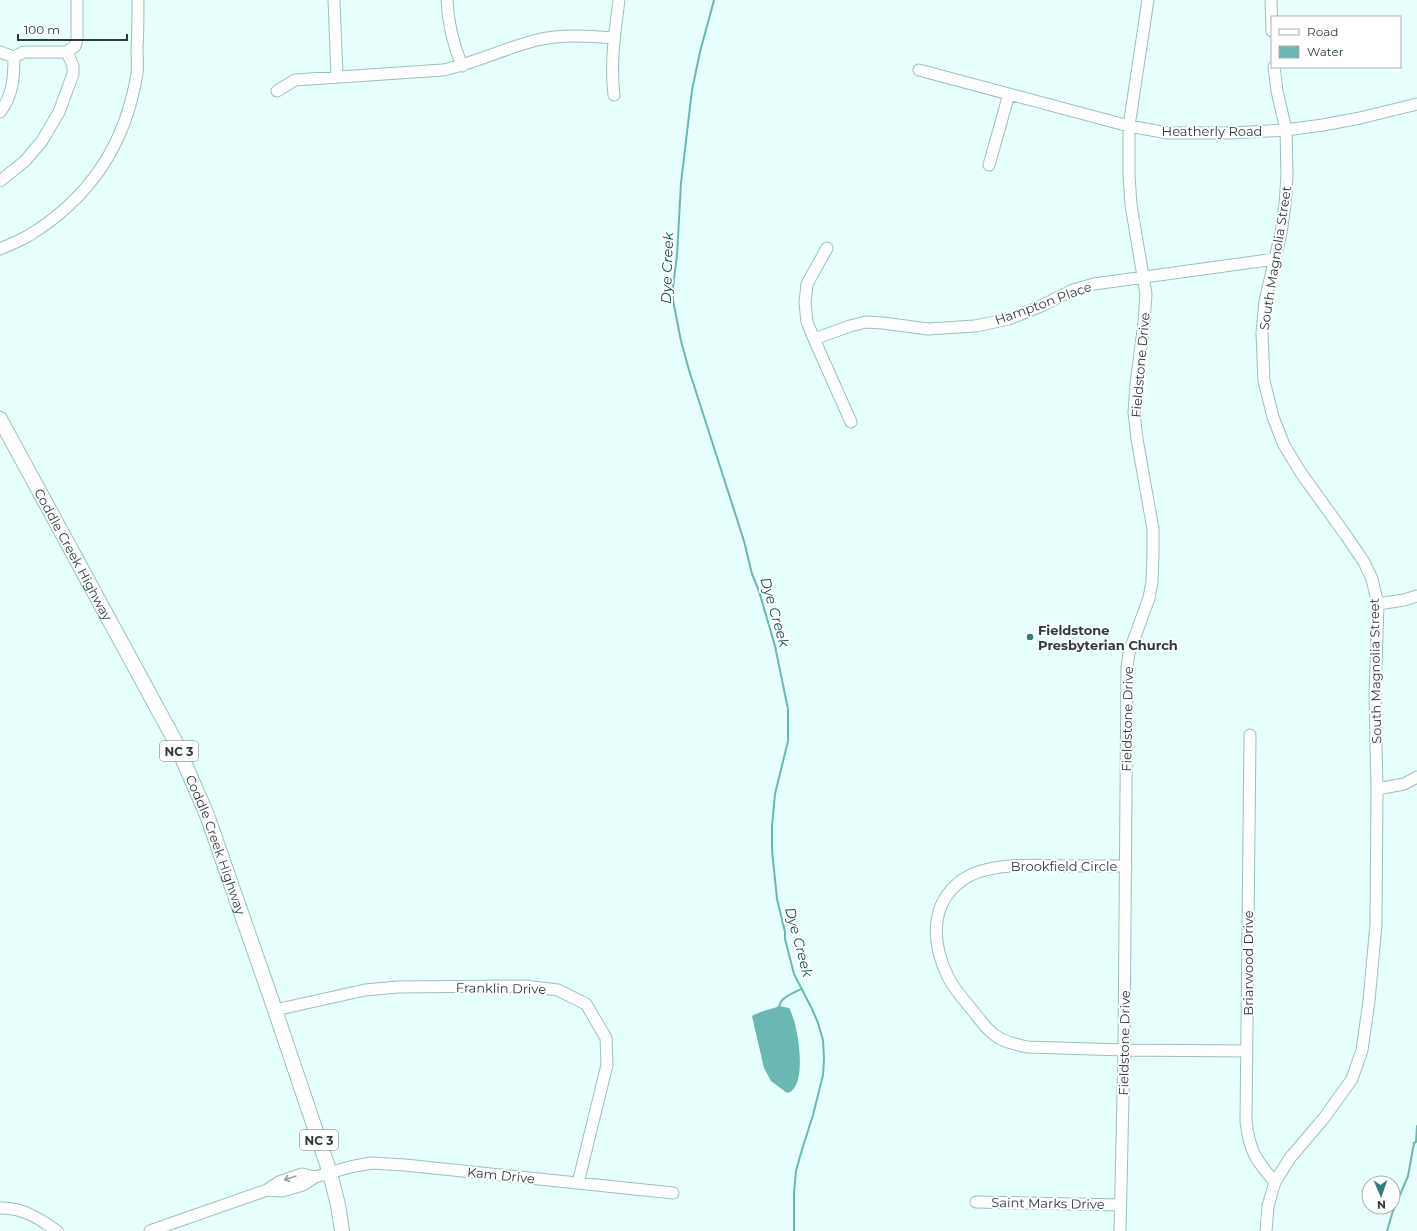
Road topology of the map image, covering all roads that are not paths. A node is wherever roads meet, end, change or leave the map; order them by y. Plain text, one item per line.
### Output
1 (78, 0) edge
2 (138, 0) edge
3 (334, 0) edge
4 (447, 0) edge
5 (619, 0) edge
6 (1148, 0) edge
7 (1272, 0) edge
8 (1272, 16) edge
9 (614, 38) junction
10 (0, 52) edge
11 (67, 52) junction
12 (14, 57) junction
13 (462, 66) junction
14 (1274, 68) edge
15 (919, 70) dead end
16 (337, 76) junction
17 (276, 91) dead end
18 (1009, 94) junction
19 (614, 95) dead end
20 (1417, 104) edge
21 (0, 112) edge
22 (1129, 126) junction
23 (1286, 130) junction
24 (989, 164) dead end
25 (0, 181) edge
26 (827, 248) dead end
27 (0, 249) edge
28 (1275, 259) junction
29 (1144, 278) junction
30 (814, 339) junction
31 (0, 419) edge
32 (851, 422) dead end
33 (1417, 596) edge
34 (1378, 604) junction
35 (1250, 735) dead end
36 (1417, 777) edge
37 (1377, 789) junction
38 (1126, 866) junction
39 (275, 1010) junction
40 (1124, 1050) junction
41 (1247, 1051) junction
42 (330, 1173) junction
43 (1276, 1182) junction
44 (578, 1183) junction
45 (673, 1192) dead end
46 (976, 1202) dead end
47 (1120, 1205) junction
48 (0, 1208) edge
49 (57, 1231) edge
50 (150, 1231) edge
51 (342, 1231) edge
52 (1120, 1231) edge
53 (1266, 1231) edge

1 - 11 street
2 - 27 street
3 - 16 street
4 - 13 street
5 - 9 street
6 - 22 street, Fieldstone Drive
7 - 8 street
9 - 13 street
9 - 19 street
10 - 12 street
11 - 12 street
11 - 25 street
12 - 21 street
13 - 16 street
14 - 23 street, South Magnolia Street
15 - 18 street, Heatherly Road
16 - 17 street
18 - 22 street, Heatherly Road
18 - 24 street
20 - 23 street, Heatherly Road
22 - 23 street, Heatherly Road
22 - 29 street, Fieldstone Drive
23 - 28 street, South Magnolia Street
26 - 30 street
28 - 29 street, Hampton Place
28 - 34 street, South Magnolia Street
29 - 30 street, Hampton Place
29 - 38 street, Fieldstone Drive
30 - 32 street
31 - 39 main road, Coddle Creek Highway / NC 3
33 - 34 street
34 - 37 street, South Magnolia Street
35 - 41 street, Briarwood Drive
36 - 37 street
37 - 43 street, South Magnolia Street
38 - 40 street, Fieldstone Drive
38 - 40 street, Brookfield Circle
39 - 42 main road, Coddle Creek Highway / NC 3
39 - 44 street, Franklin Drive
40 - 41 street, Brookfield Circle
40 - 47 street, Fieldstone Drive
41 - 43 street, Briarwood Drive
42 - 44 street, Kam Drive
42 - 50 street, Kam Drive
42 - 51 main road, Coddle Creek Highway / NC 3
43 - 53 street, South Magnolia Street
44 - 45 street, Kam Drive
46 - 47 street, Saint Marks Drive
47 - 52 street, Fieldstone Drive
48 - 49 street

